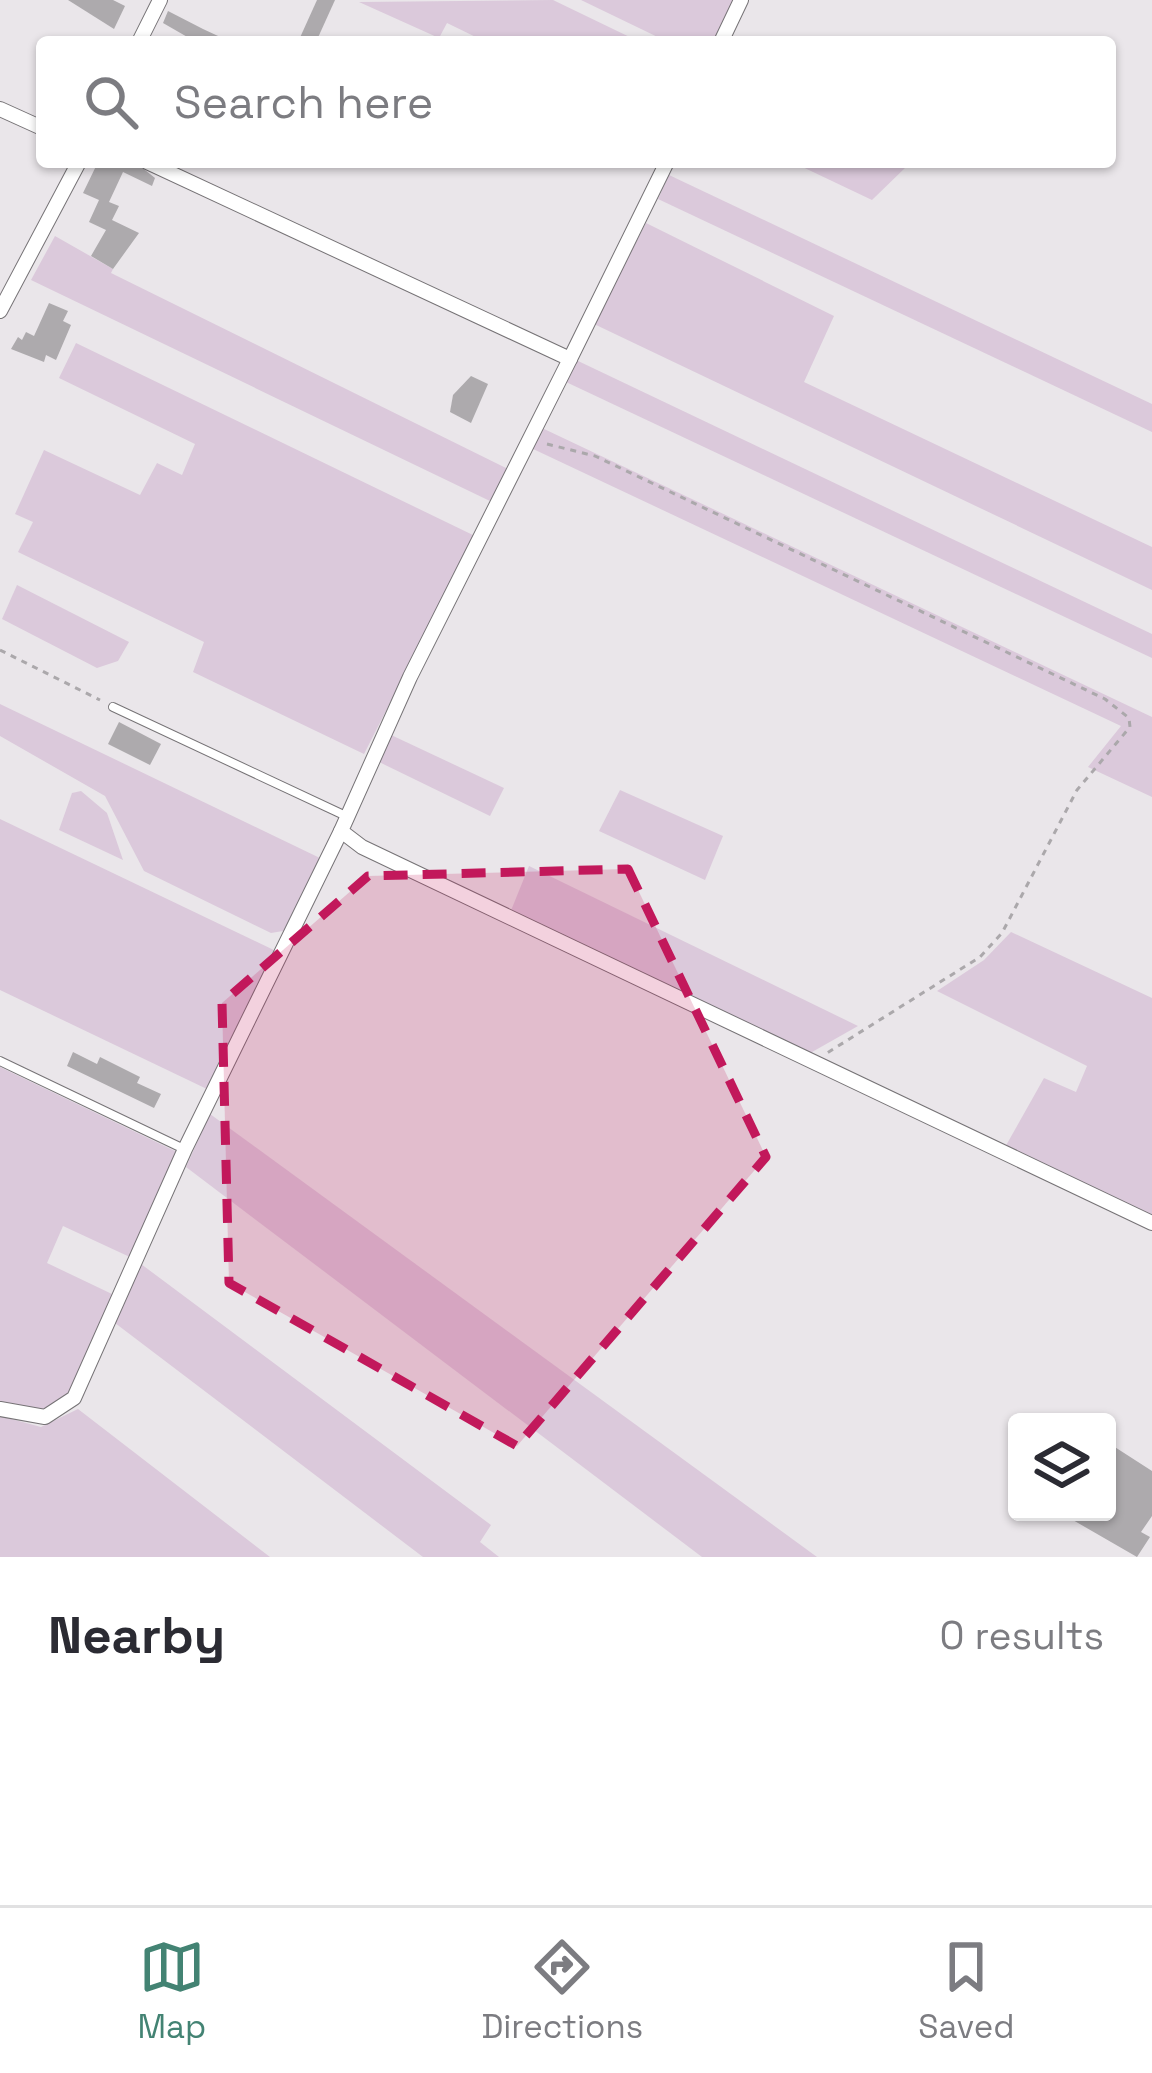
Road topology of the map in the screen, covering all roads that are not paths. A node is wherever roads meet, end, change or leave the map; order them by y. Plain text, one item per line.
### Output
1 (160, 0) edge
2 (741, 0) edge
3 (142, 36) edge
4 (724, 36) edge
5 (0, 109) edge
6 (36, 125) edge
7 (76, 168) edge
8 (160, 168) edge
9 (664, 168) edge
10 (0, 311) edge
11 (570, 359) junction
12 (112, 706) road end
13 (344, 823) junction
14 (0, 1061) edge
15 (185, 1149) junction
16 (1152, 1223) edge
17 (0, 1409) edge

1 - 3 street
2 - 4 street
5 - 6 street
7 - 10 street
8 - 11 street
9 - 11 street
11 - 13 street
12 - 13 lane
13 - 15 street
13 - 16 street
14 - 15 lane
15 - 17 street

